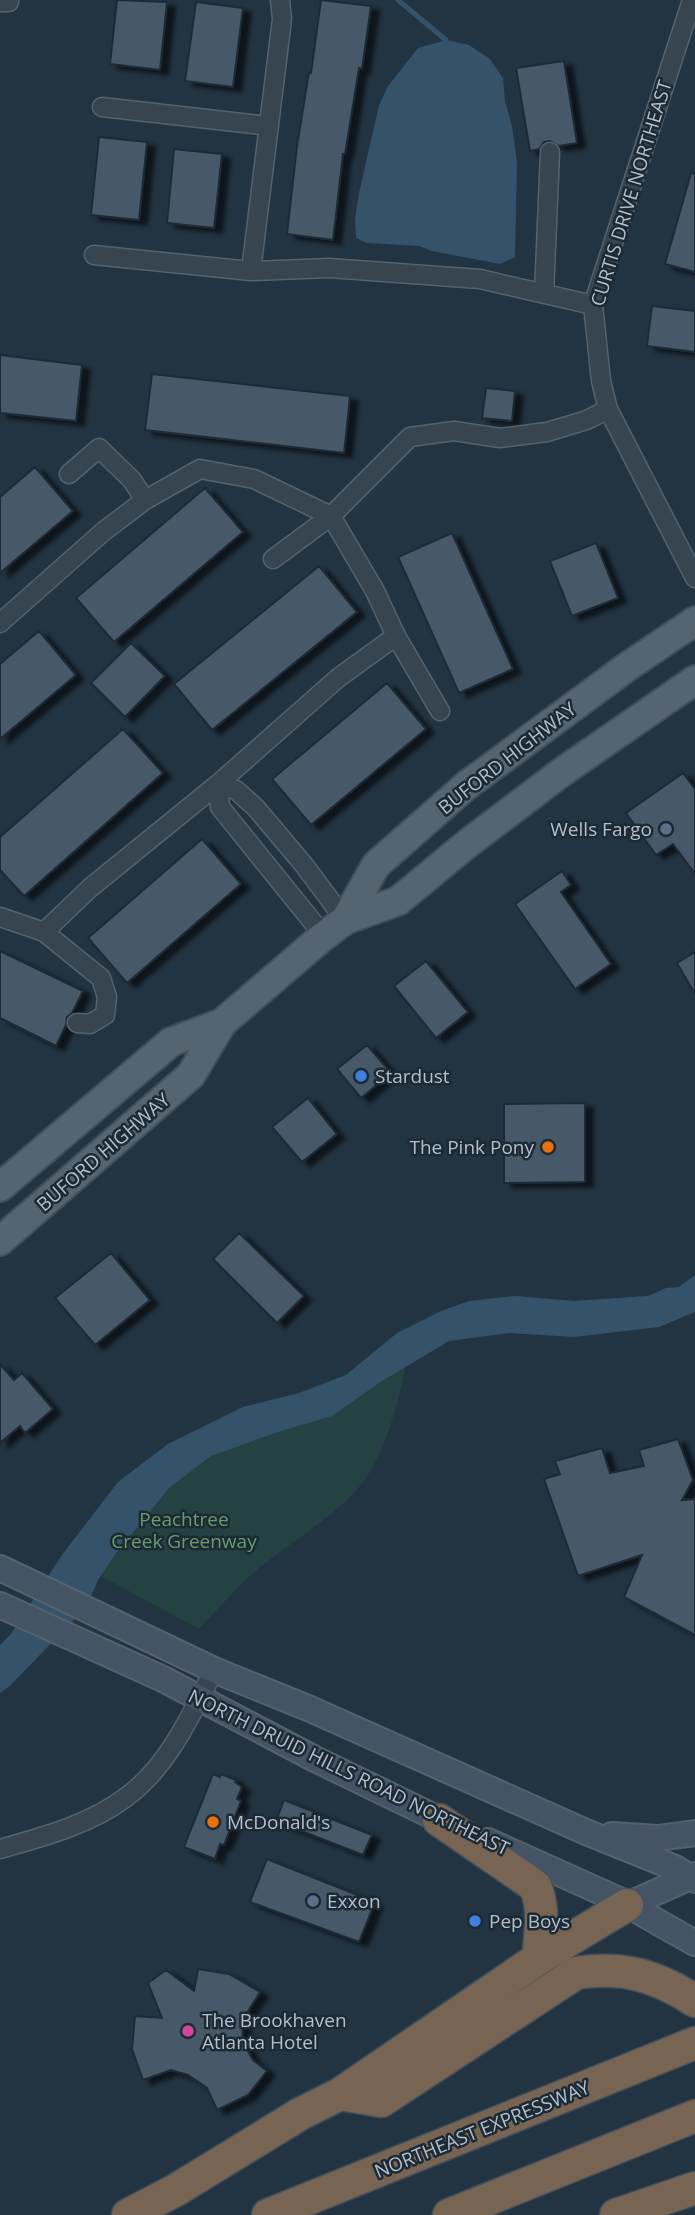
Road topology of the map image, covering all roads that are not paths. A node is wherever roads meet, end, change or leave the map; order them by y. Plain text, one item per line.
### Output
1 (280, 0) edge
2 (691, 10) edge
3 (102, 107) dead end
4 (269, 126) junction
5 (550, 152) dead end
6 (94, 255) dead end
7 (251, 271) junction
8 (544, 294) junction
9 (593, 305) junction
10 (608, 409) junction
11 (69, 474) dead end
12 (145, 500) junction
13 (331, 516) junction
14 (273, 559) dead end
15 (695, 578) edge
16 (695, 621) edge
17 (0, 624) edge
18 (396, 636) junction
19 (695, 680) edge
20 (440, 711) dead end
21 (218, 784) junction
22 (256, 829) junction
23 (273, 849) junction
24 (0, 917) edge
25 (335, 928) junction
26 (44, 932) junction
27 (78, 1023) dead end
28 (222, 1023) junction
29 (0, 1187) edge
30 (0, 1241) edge
31 (0, 1568) edge
32 (0, 1605) edge
33 (214, 1670) junction
34 (199, 1700) junction
35 (439, 1819) junction
36 (586, 1832) junction
37 (695, 1833) edge
38 (0, 1849) edge
39 (693, 1877) edge
40 (627, 1906) junction
41 (695, 1942) edge
42 (539, 1958) junction
43 (688, 1996) edge
44 (695, 2043) edge
45 (340, 2094) junction
46 (695, 2116) edge
47 (695, 2188) edge
48 (128, 2215) edge
49 (268, 2215) edge
50 (449, 2215) edge
51 (616, 2215) edge

1 - 4 street
2 - 9 street, CURTIS DRIVE NORTHEAST
3 - 4 street
4 - 7 street
5 - 8 street
6 - 7 street
7 - 8 street
8 - 9 street
9 - 10 street, CURTIS DRIVE NORTHEAST
10 - 13 street
10 - 15 street, CURTIS DRIVE NORTHEAST
11 - 12 street
12 - 13 street
12 - 17 street
13 - 14 street
13 - 18 street
16 - 25 main road, BUFORD HIGHWAY
18 - 20 street
18 - 21 street
19 - 25 main road, BUFORD HIGHWAY
21 - 22 street
21 - 22 street
21 - 26 street
22 - 23 street
22 - 23 street
23 - 25 street
23 - 25 street
24 - 26 street
25 - 28 main road, BUFORD HIGHWAY
26 - 27 street
28 - 29 main road, BUFORD HIGHWAY
28 - 30 main road, BUFORD HIGHWAY
31 - 33 main road, NORTH DRUID HILLS ROAD NORTHEAST
32 - 34 main road, NORTH DRUID HILLS ROAD NORTHEAST
33 - 34 street
33 - 36 main road, NORTH DRUID HILLS ROAD NORTHEAST
34 - 35 main road, NORTH DRUID HILLS ROAD NORTHEAST
34 - 38 street
35 - 40 main road, NORTH DRUID HILLS ROAD NORTHEAST
35 - 42 highway
36 - 37 main road
36 - 39 main road, NORTH DRUID HILLS ROAD NORTHEAST
39 - 40 main road
40 - 41 main road, NORTH DRUID HILLS ROAD NORTHEAST
40 - 42 highway
42 - 45 highway
43 - 45 highway
44 - 49 highway, NORTHEAST EXPRESSWAY
45 - 48 highway
46 - 50 highway
47 - 51 highway

